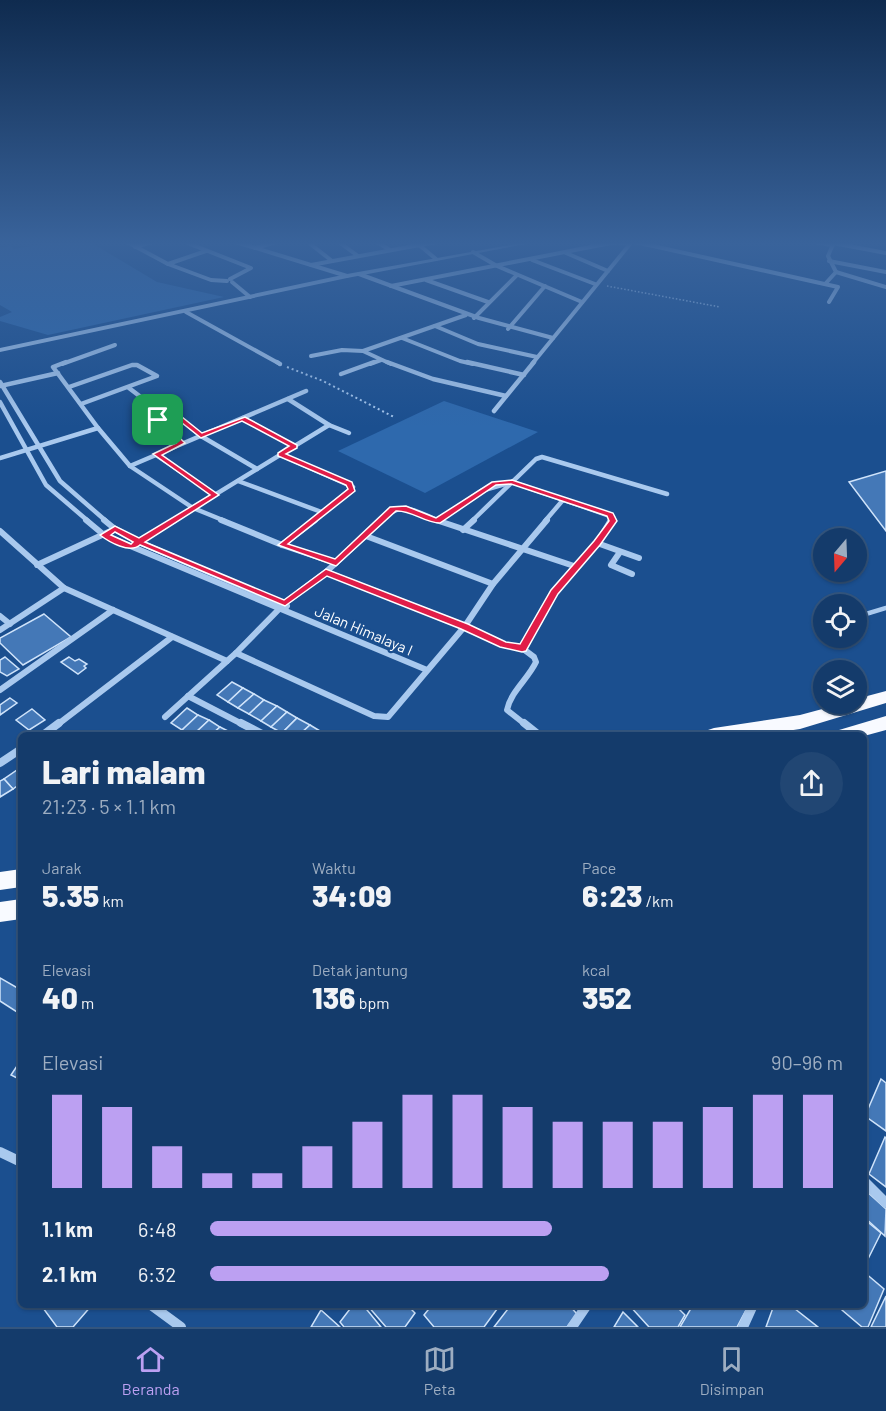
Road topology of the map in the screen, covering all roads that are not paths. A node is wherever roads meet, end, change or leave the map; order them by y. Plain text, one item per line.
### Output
1 (220, 304) edge
2 (437, 304) edge
3 (487, 304) edge
4 (529, 304) edge
5 (580, 304) edge
6 (186, 312) junction
7 (466, 315) junction
8 (474, 318) junction
9 (434, 326) junction
10 (508, 328) junction
11 (401, 338) junction
12 (553, 338) junction
13 (115, 345) dead end
14 (1, 348) edge
15 (363, 351) junction
16 (311, 356) dead end
17 (537, 357) junction
18 (381, 360) junction
19 (280, 364) road end
20 (58, 373) junction
21 (340, 374) dead end
22 (524, 375) junction
23 (1, 384) edge
24 (69, 387) junction
25 (129, 388) junction
26 (306, 391) dead end
27 (506, 396) junction
28 (288, 399) junction
29 (146, 401) junction
30 (0, 402) edge
31 (81, 404) junction
32 (494, 411) dead end
33 (243, 418) junction
34 (329, 425) junction
35 (98, 428) junction
36 (349, 433) dead end
37 (201, 436) junction
38 (181, 443) junction
39 (294, 446) junction
40 (38, 448) junction
41 (28, 451) junction
42 (156, 454) junction
43 (281, 455) junction
44 (0, 458) edge
45 (130, 466) junction
46 (257, 469) junction
47 (238, 481) junction
48 (512, 482) junction
49 (667, 494) dead end
50 (215, 495) junction
51 (563, 500) junction
52 (193, 508) junction
53 (324, 513) junction
54 (437, 521) junction
55 (115, 529) junction
56 (463, 530) junction
57 (0, 531) edge
58 (104, 535) junction
59 (366, 536) junction
60 (139, 542) junction
61 (597, 543) junction
62 (282, 545) junction
63 (132, 547) junction
64 (522, 548) junction
65 (620, 552) junction
66 (639, 558) dead end
67 (336, 563) junction
68 (37, 565) junction
69 (578, 567) junction
70 (326, 572) junction
71 (632, 574) dead end
72 (493, 584) junction
73 (64, 588) junction
74 (285, 603) junction
75 (886, 608) edge
76 (113, 610) junction
77 (279, 610) junction
78 (291, 612) junction
79 (867, 614) edge
80 (0, 616) edge
81 (10, 624) junction
82 (465, 627) junction
83 (0, 630) edge
84 (172, 637) junction
85 (522, 648) junction
86 (236, 653) junction
87 (227, 661) junction
88 (427, 670) junction
89 (0, 690) edge
90 (188, 696) junction
91 (886, 697) edge
92 (165, 717) dead end
93 (886, 723) edge
94 (47, 732) edge
95 (258, 732) edge
96 (535, 732) edge
97 (742, 732) edge
98 (855, 732) edge
99 (18, 751) edge
100 (2, 759) edge
101 (18, 878) edge
102 (0, 881) edge
103 (18, 909) edge
104 (0, 912) edge
105 (0, 1152) edge
106 (18, 1161) edge
107 (867, 1184) edge
108 (886, 1203) edge
109 (155, 1308) edge
110 (585, 1308) edge
111 (752, 1308) edge
112 (181, 1327) edge
113 (572, 1327) edge
114 (743, 1327) edge

1 - 6 street
2 - 7 street
3 - 8 street
4 - 10 street
5 - 12 street
6 - 14 street
6 - 19 street
7 - 8 street
7 - 9 street
8 - 10 street
9 - 11 street
9 - 17 street
10 - 12 street
11 - 15 street
11 - 22 street
12 - 17 street
13 - 20 street
15 - 16 street
15 - 18 street
17 - 22 street
18 - 21 street
18 - 27 street
20 - 23 street
20 - 24 street
22 - 27 street
23 - 40 street
24 - 25 street
24 - 31 street
25 - 29 street
25 - 31 street
26 - 28 street
27 - 32 street
28 - 33 street
28 - 34 street
29 - 37 street
29 - 38 street
30 - 41 street, Jalan Himalaya I
31 - 35 street
33 - 37 street
33 - 39 street
34 - 36 street
34 - 39 street
35 - 40 street
35 - 45 street
37 - 38 street
37 - 46 street
38 - 42 street
39 - 43 street
40 - 41 street
40 - 55 street
41 - 44 street
41 - 58 street, Jalan Himalaya I
42 - 45 street
42 - 50 street
43 - 46 street
43 - 53 street
45 - 52 street
46 - 47 street
47 - 50 street
47 - 53 street
48 - 49 street
48 - 51 street
48 - 54 street
48 - 56 street
50 - 52 street
51 - 61 street
51 - 64 street
52 - 60 street
52 - 62 street
53 - 62 street
54 - 56 street
54 - 59 street
55 - 58 street
55 - 60 street
56 - 64 street
57 - 68 street
58 - 63 street, Jalan Himalaya I
58 - 68 street
59 - 67 street
59 - 72 street
60 - 63 street
60 - 74 street
61 - 65 street
61 - 69 street
62 - 67 street
63 - 77 street, Jalan Himalaya I
64 - 69 street
64 - 72 street
65 - 66 street
65 - 71 street
67 - 70 street
68 - 73 street
69 - 85 street
70 - 74 street
70 - 82 street
72 - 82 street
73 - 76 street
73 - 81 street
74 - 77 street
74 - 78 street
75 - 79 lane
76 - 84 street
76 - 89 street
77 - 78 street, Jalan Himalaya I
77 - 86 street
78 - 88 street, Jalan Himalaya I
80 - 81 street
81 - 83 street
82 - 85 street
82 - 88 street
84 - 87 street
84 - 94 street
85 - 96 street
86 - 87 street
86 - 88 street
87 - 90 street
90 - 92 street
90 - 95 street
91 - 97 highway
93 - 98 highway
99 - 100 street
101 - 102 highway
103 - 104 highway
105 - 106 street
107 - 108 street
109 - 112 street
110 - 113 street
111 - 114 street

